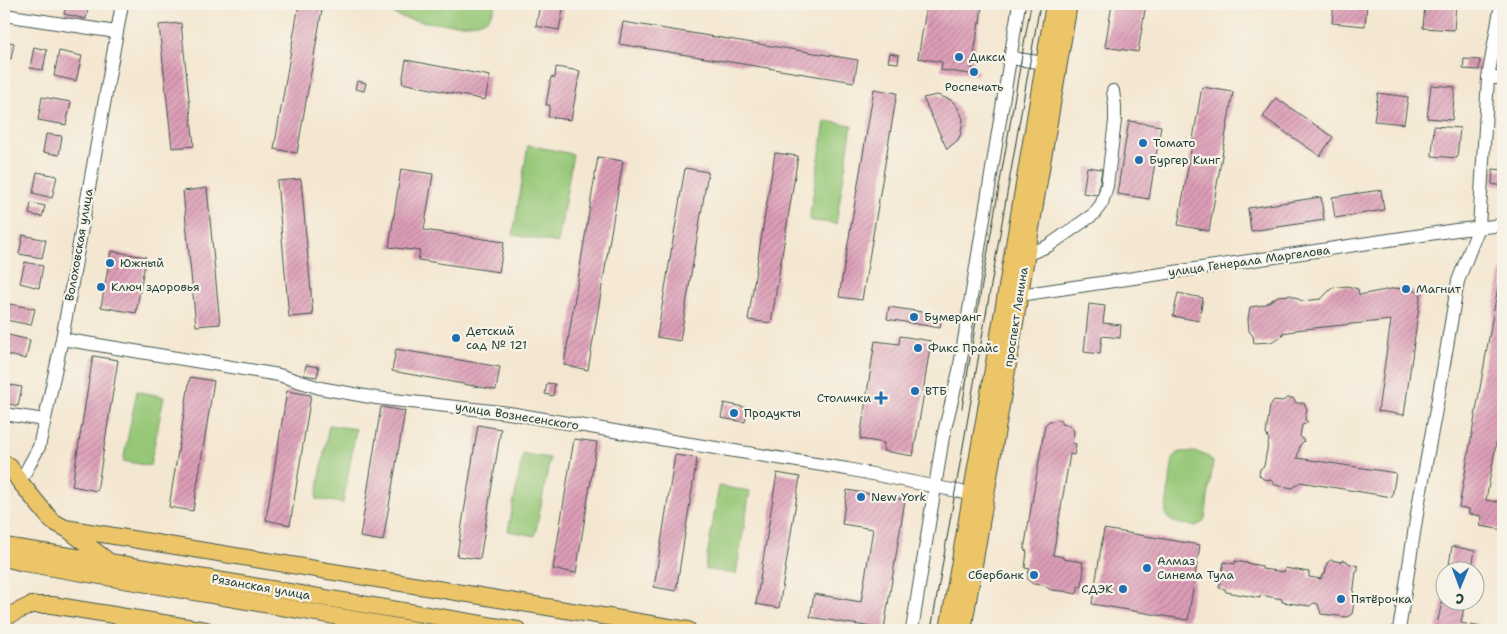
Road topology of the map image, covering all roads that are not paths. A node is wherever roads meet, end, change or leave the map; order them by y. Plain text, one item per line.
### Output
1 (122, 4) edge
2 (1019, 4) edge
3 (1054, 4) edge
4 (1069, 4) edge
5 (1501, 4) edge
6 (4, 15) edge
7 (116, 32) junction
8 (1011, 58) junction
9 (1051, 64) junction
10 (1488, 78) junction
11 (1503, 78) edge
12 (1112, 90) dead end
13 (1503, 225) edge
14 (1479, 227) junction
15 (1026, 255) junction
16 (1013, 296) junction
17 (62, 339) junction
18 (4, 414) edge
19 (45, 420) junction
20 (4, 463) edge
21 (20, 482) junction
22 (936, 487) junction
23 (972, 494) junction
24 (65, 528) junction
25 (4, 546) edge
26 (4, 558) edge
27 (108, 562) junction
28 (4, 618) edge
29 (206, 630) edge
30 (416, 630) edge
31 (518, 630) edge
32 (688, 630) edge
33 (912, 630) edge
34 (948, 630) edge
35 (963, 630) edge
36 (1399, 630) edge

1 - 7 street, Волоховская улица
2 - 8 street
3 - 9 main road, проспект Ленина
4 - 9 main road, проспект Ленина
5 - 10 street
6 - 7 street
7 - 17 street, Волоховская улица
8 - 9 street
8 - 22 street
9 - 15 main road, проспект Ленина
9 - 16 main road, проспект Ленина
10 - 11 street
10 - 14 street
12 - 15 street
13 - 14 street, улица Генерала Маргелова
14 - 16 street, улица Генерала Маргелова
14 - 36 street
15 - 16 main road, проспект Ленина
16 - 23 main road, проспект Ленина
16 - 35 main road, проспект Ленина
17 - 19 street, Волоховская улица
17 - 22 street, улица Вознесенского
18 - 19 street
19 - 21 street, Волоховская улица
20 - 21 main road
21 - 24 main road
22 - 23 street, улица Вознесенского
22 - 33 street
23 - 34 main road, проспект Ленина
24 - 27 main road
24 - 32 main road
25 - 27 main road, Рязанская улица
26 - 30 main road, Рязанская улица
27 - 31 main road, Рязанская улица
28 - 29 main road

